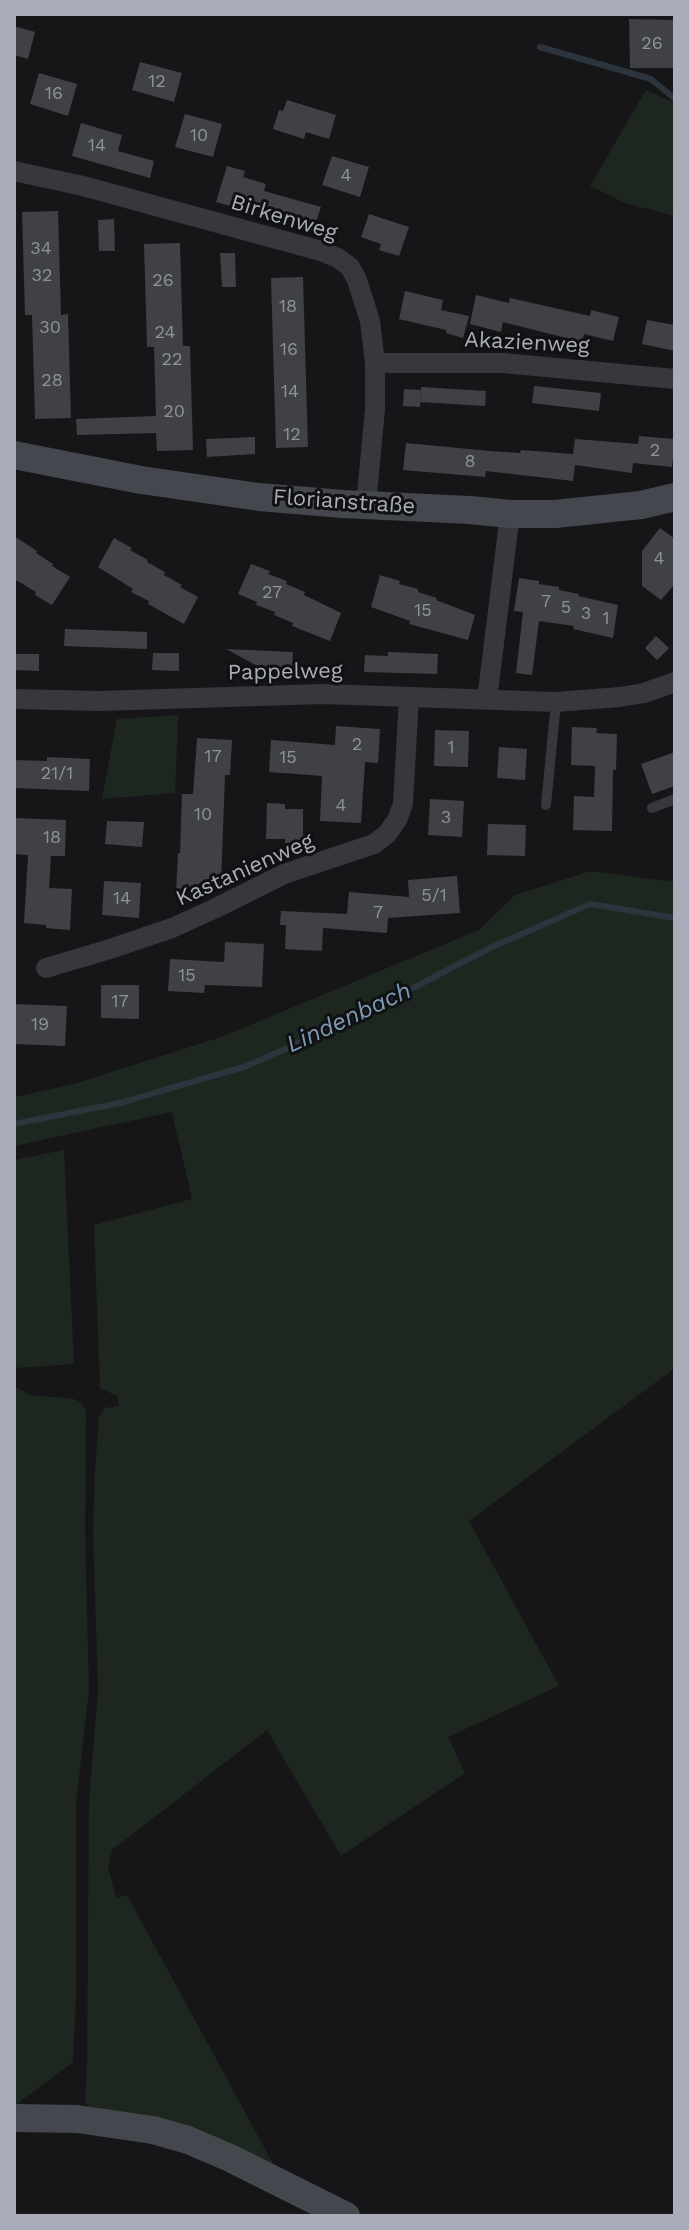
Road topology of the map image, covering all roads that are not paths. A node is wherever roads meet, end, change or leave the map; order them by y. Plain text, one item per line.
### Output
1 (14, 171) edge
2 (375, 363) junction
3 (675, 379) edge
4 (14, 455) edge
5 (675, 497) edge
6 (366, 505) junction
7 (510, 514) junction
8 (675, 682) edge
9 (409, 697) junction
10 (14, 699) edge
11 (487, 700) junction
12 (556, 702) junction
13 (675, 799) edge
14 (546, 805) dead end
15 (652, 808) dead end
16 (46, 968) dead end
17 (18, 2118) edge
18 (346, 2216) edge

1 - 2 street, Birkenweg
2 - 3 street, Akazienweg
2 - 6 street, Birkenweg
4 - 6 street, Florianstraße
5 - 7 street, Florianstraße
6 - 7 street, Florianstraße
7 - 11 street
8 - 12 street, Pappelweg
9 - 10 street, Pappelweg
9 - 11 street, Pappelweg
9 - 16 street, Kastanienweg
11 - 12 street, Pappelweg
12 - 14 lane
13 - 15 lane
17 - 18 street

